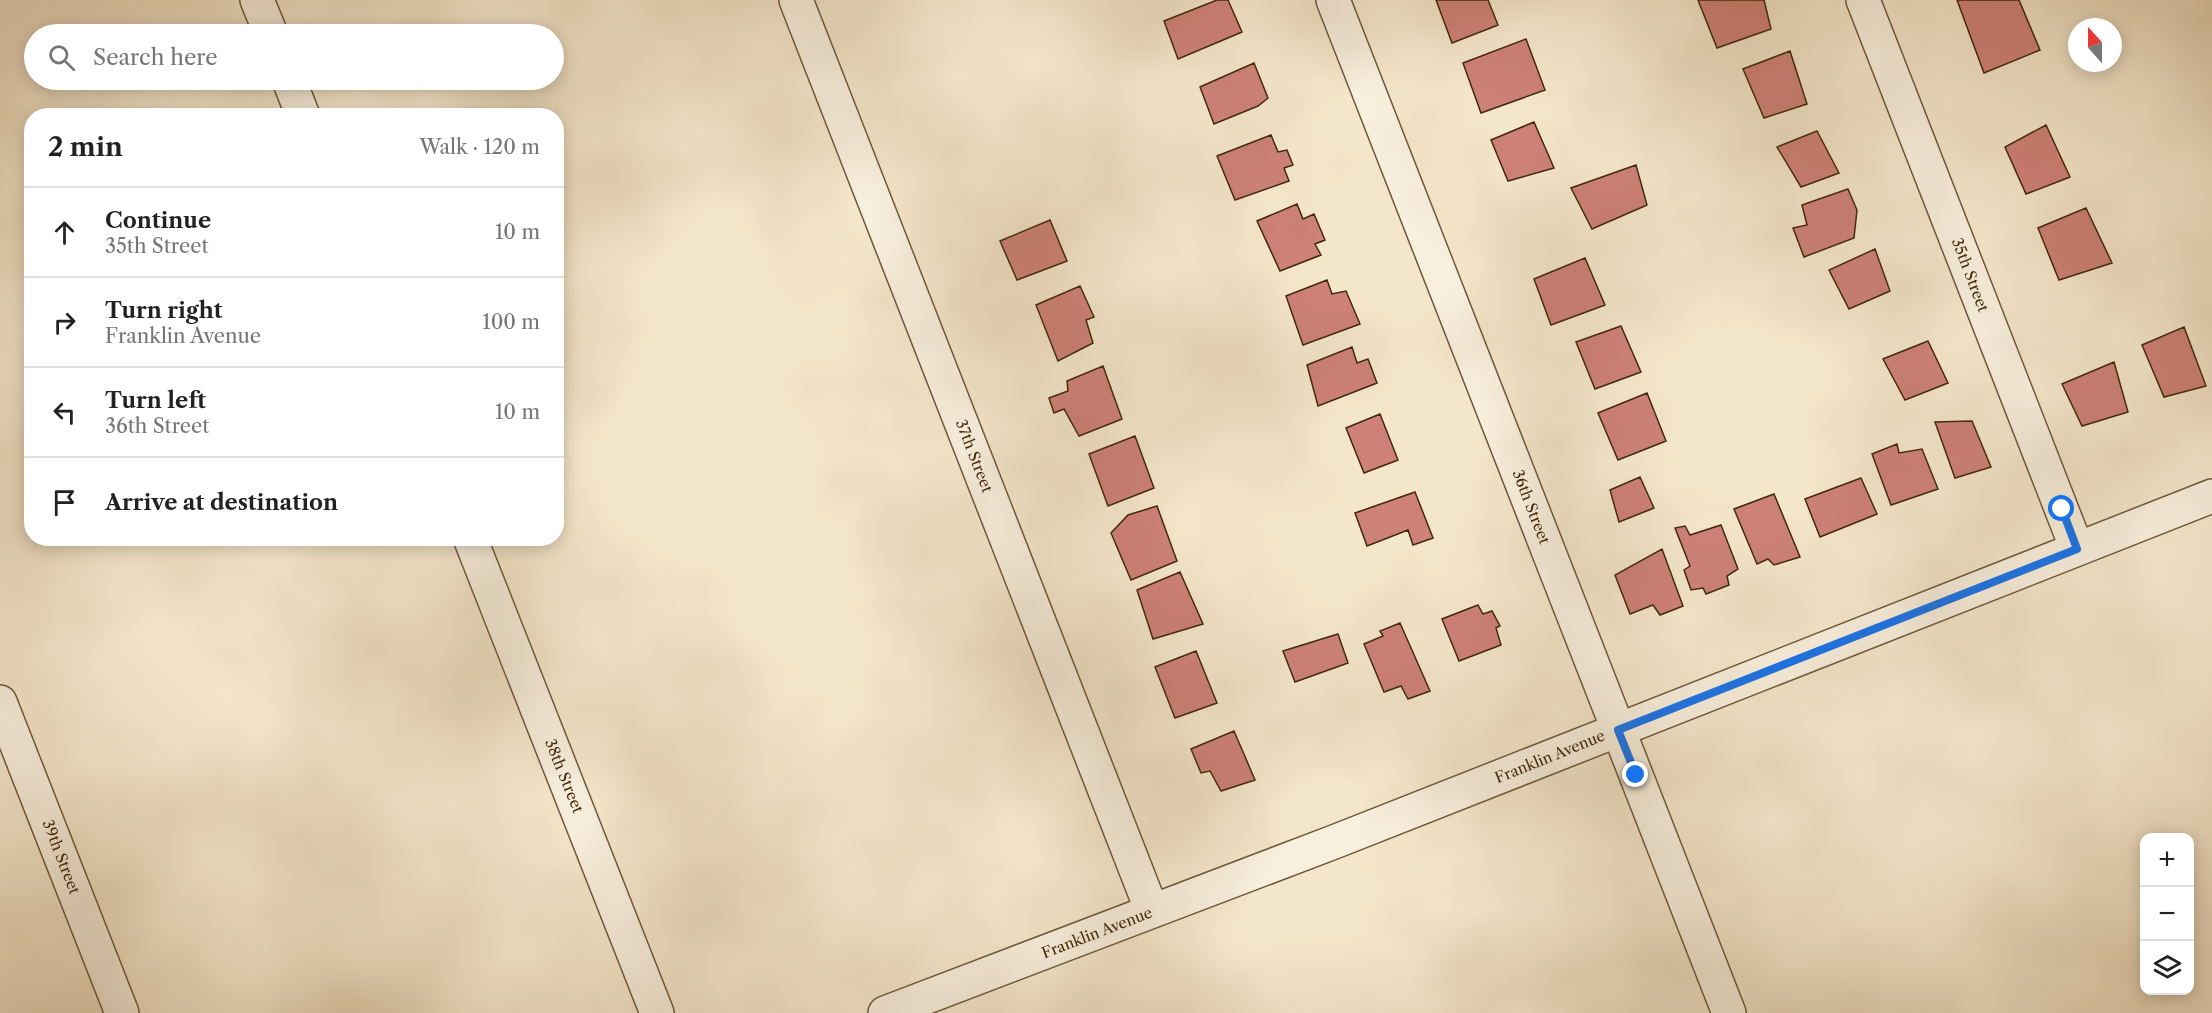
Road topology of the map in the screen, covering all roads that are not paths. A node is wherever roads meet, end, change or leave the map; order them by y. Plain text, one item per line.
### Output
1 (257, 0) edge
2 (796, 0) edge
3 (1333, 0) edge
4 (1863, 0) edge
5 (267, 24) edge
6 (293, 90) edge
7 (300, 108) edge
8 (2212, 496) edge
9 (473, 546) edge
10 (2077, 549) junction
11 (0, 702) edge
12 (1618, 730) junction
13 (1152, 911) junction
14 (122, 1013) edge
15 (657, 1013) edge
16 (885, 1013) edge
17 (1729, 1013) edge

1 - 5 street
2 - 13 street, 37th Street
3 - 12 street, 36th Street
4 - 10 street, 35th Street
6 - 7 street
8 - 10 street, Franklin Avenue
9 - 15 street, 38th Street
10 - 12 street, Franklin Avenue
11 - 14 street, 39th Street
12 - 13 street, Franklin Avenue
12 - 17 street, 36th Street
13 - 16 street, Franklin Avenue

